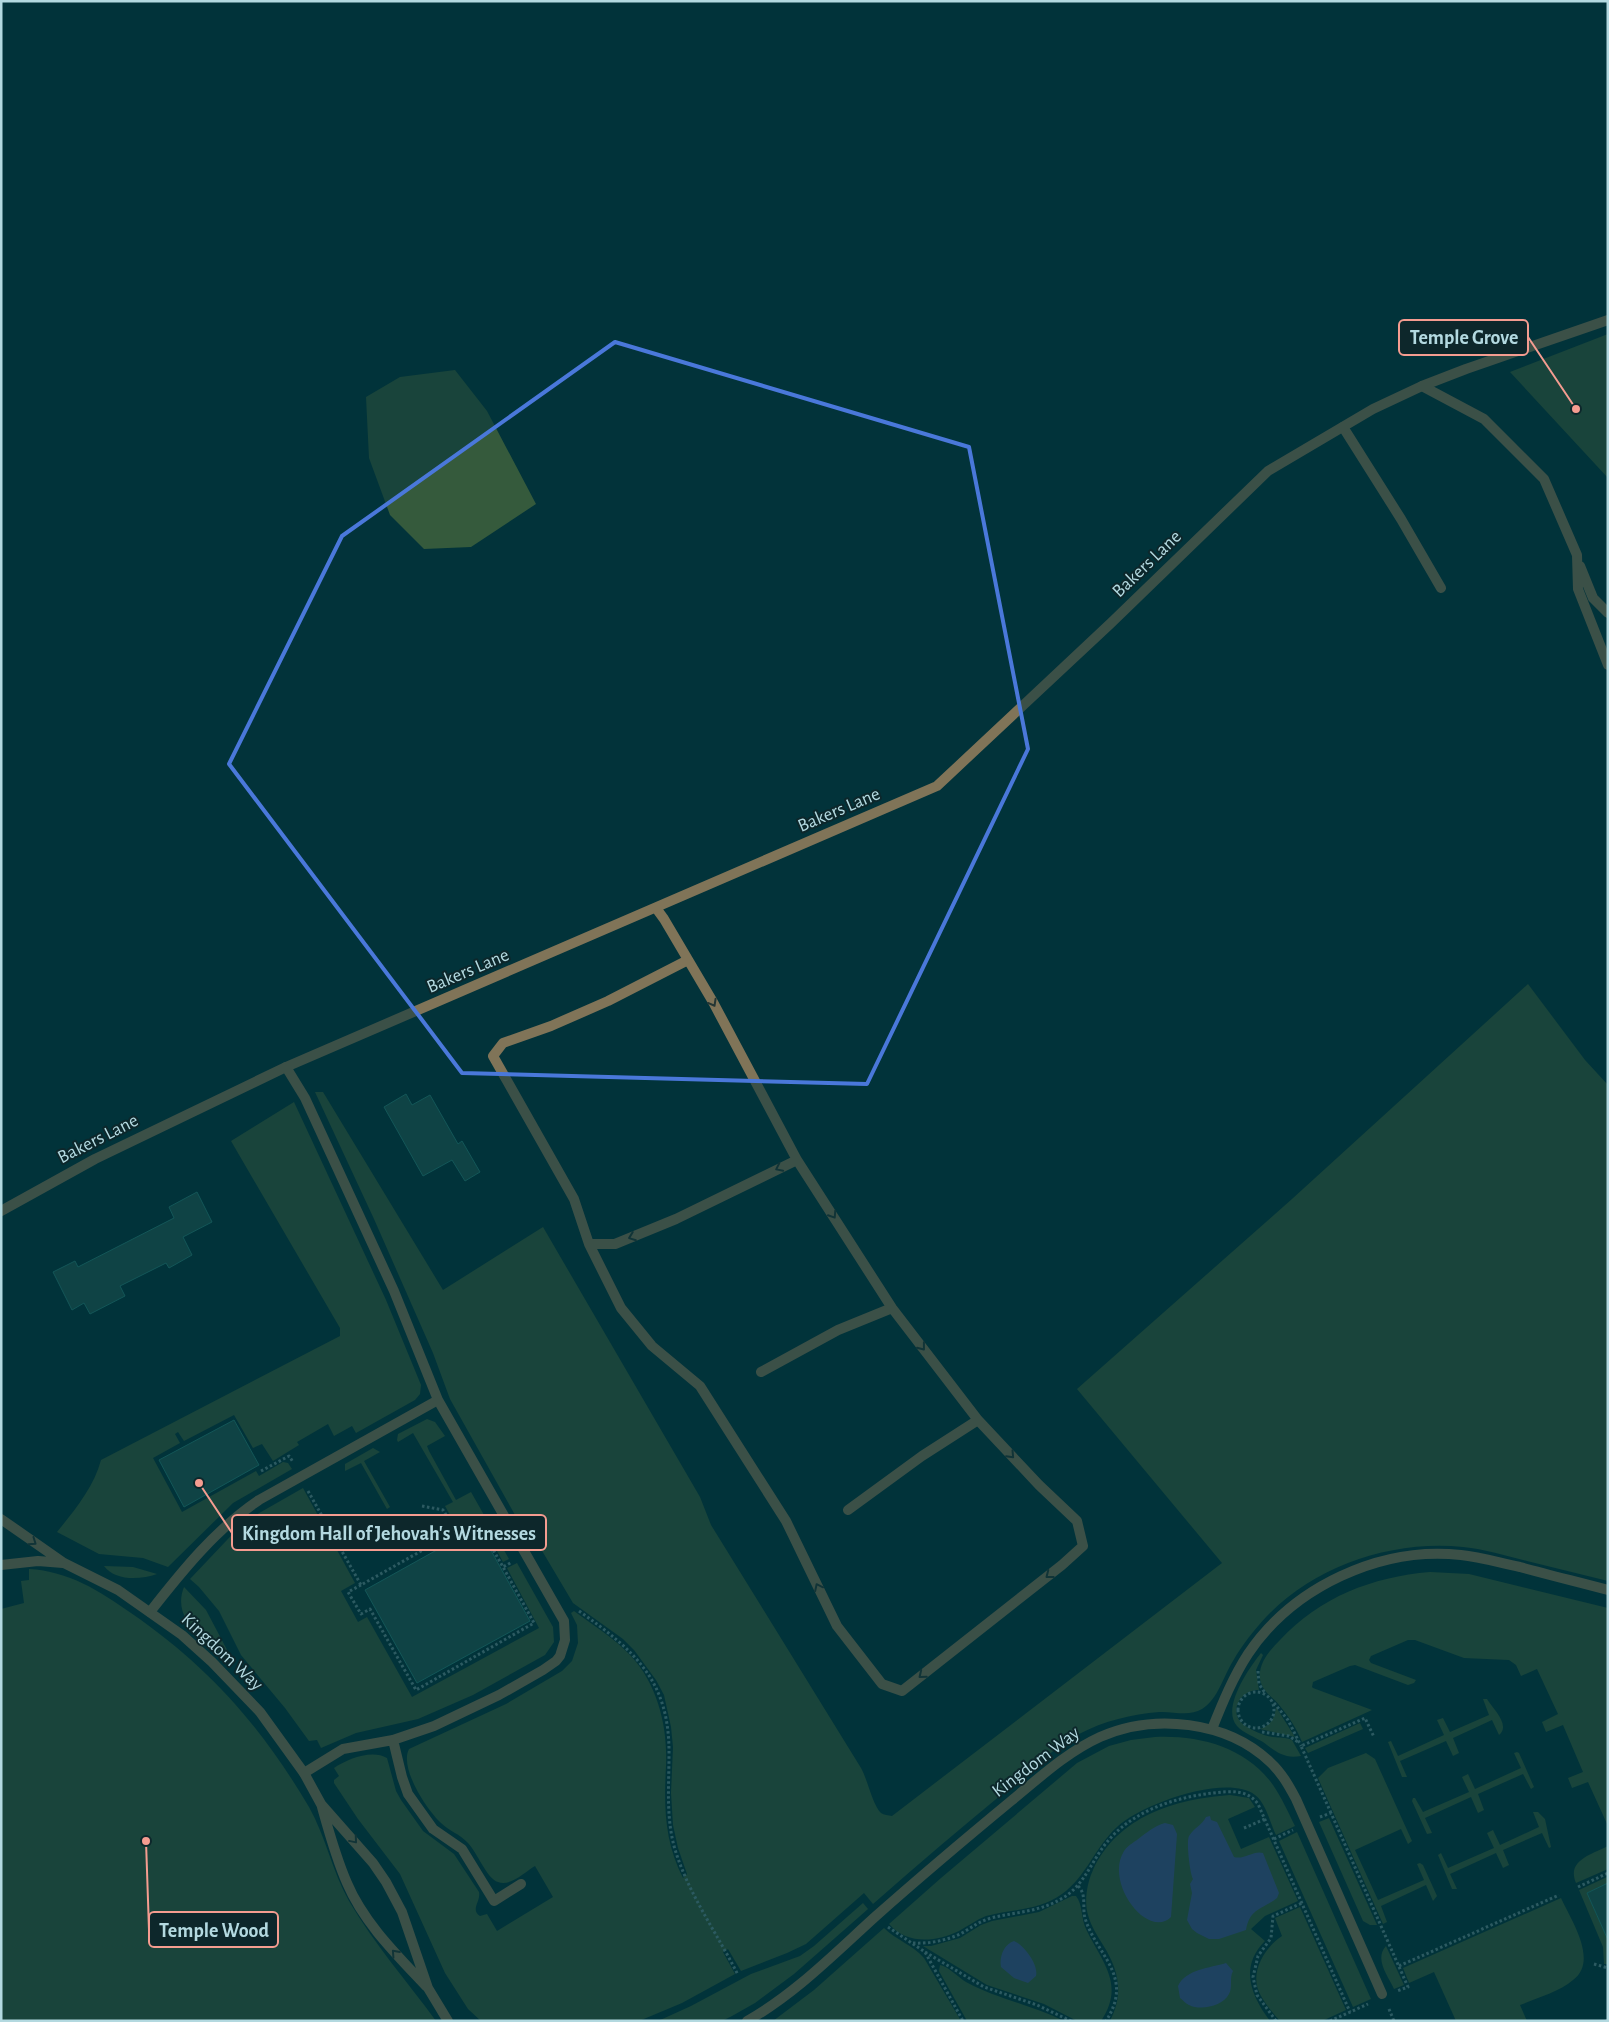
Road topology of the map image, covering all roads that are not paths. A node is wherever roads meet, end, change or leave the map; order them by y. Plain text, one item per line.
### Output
1 (1608, 320) edge
2 (1422, 386) junction
3 (1343, 427) junction
4 (1577, 555) junction
5 (1441, 588) dead end
6 (1608, 613) edge
7 (1608, 666) edge
8 (656, 908) junction
9 (688, 960) junction
10 (286, 1067) junction
11 (797, 1160) junction
12 (1, 1212) edge
13 (589, 1244) junction
14 (892, 1308) junction
15 (761, 1372) dead end
16 (438, 1400) junction
17 (978, 1420) junction
18 (848, 1510) dead end
19 (1, 1519) edge
20 (64, 1563) junction
21 (1, 1565) edge
22 (1608, 1590) edge
23 (150, 1612) junction
24 (1212, 1729) junction
25 (393, 1740) junction
26 (304, 1773) junction
27 (321, 1804) junction
28 (521, 1884) dead end
29 (428, 1988) junction
30 (1382, 1994) dead end
31 (448, 2021) edge
32 (747, 2021) edge

1 - 2 street, Bakers Lane
2 - 3 street, Bakers Lane
2 - 4 street
3 - 5 street
3 - 8 street, Bakers Lane
4 - 6 street
4 - 7 street
8 - 9 street
8 - 10 street, Bakers Lane
9 -> 11 street
9 - 13 street
10 - 12 street, Bakers Lane
10 - 16 street
11 -> 13 street
11 -> 14 street
17 -> 13 street
14 - 15 street
14 -> 17 street
16 - 23 street
16 - 25 street
17 - 18 street
19 -> 20 street, Kingdom Way
20 - 21 street, Kingdom Way
20 - 23 street, Kingdom Way
22 - 24 street
23 - 26 street, Kingdom Way
24 - 30 street, Kingdom Way
24 - 32 street, Kingdom Way
25 - 26 street
25 - 28 street
26 - 27 street, Kingdom Way
27 -> 29 street, Kingdom Way
29 -> 27 street, Kingdom Way
29 - 31 street, Kingdom Way

